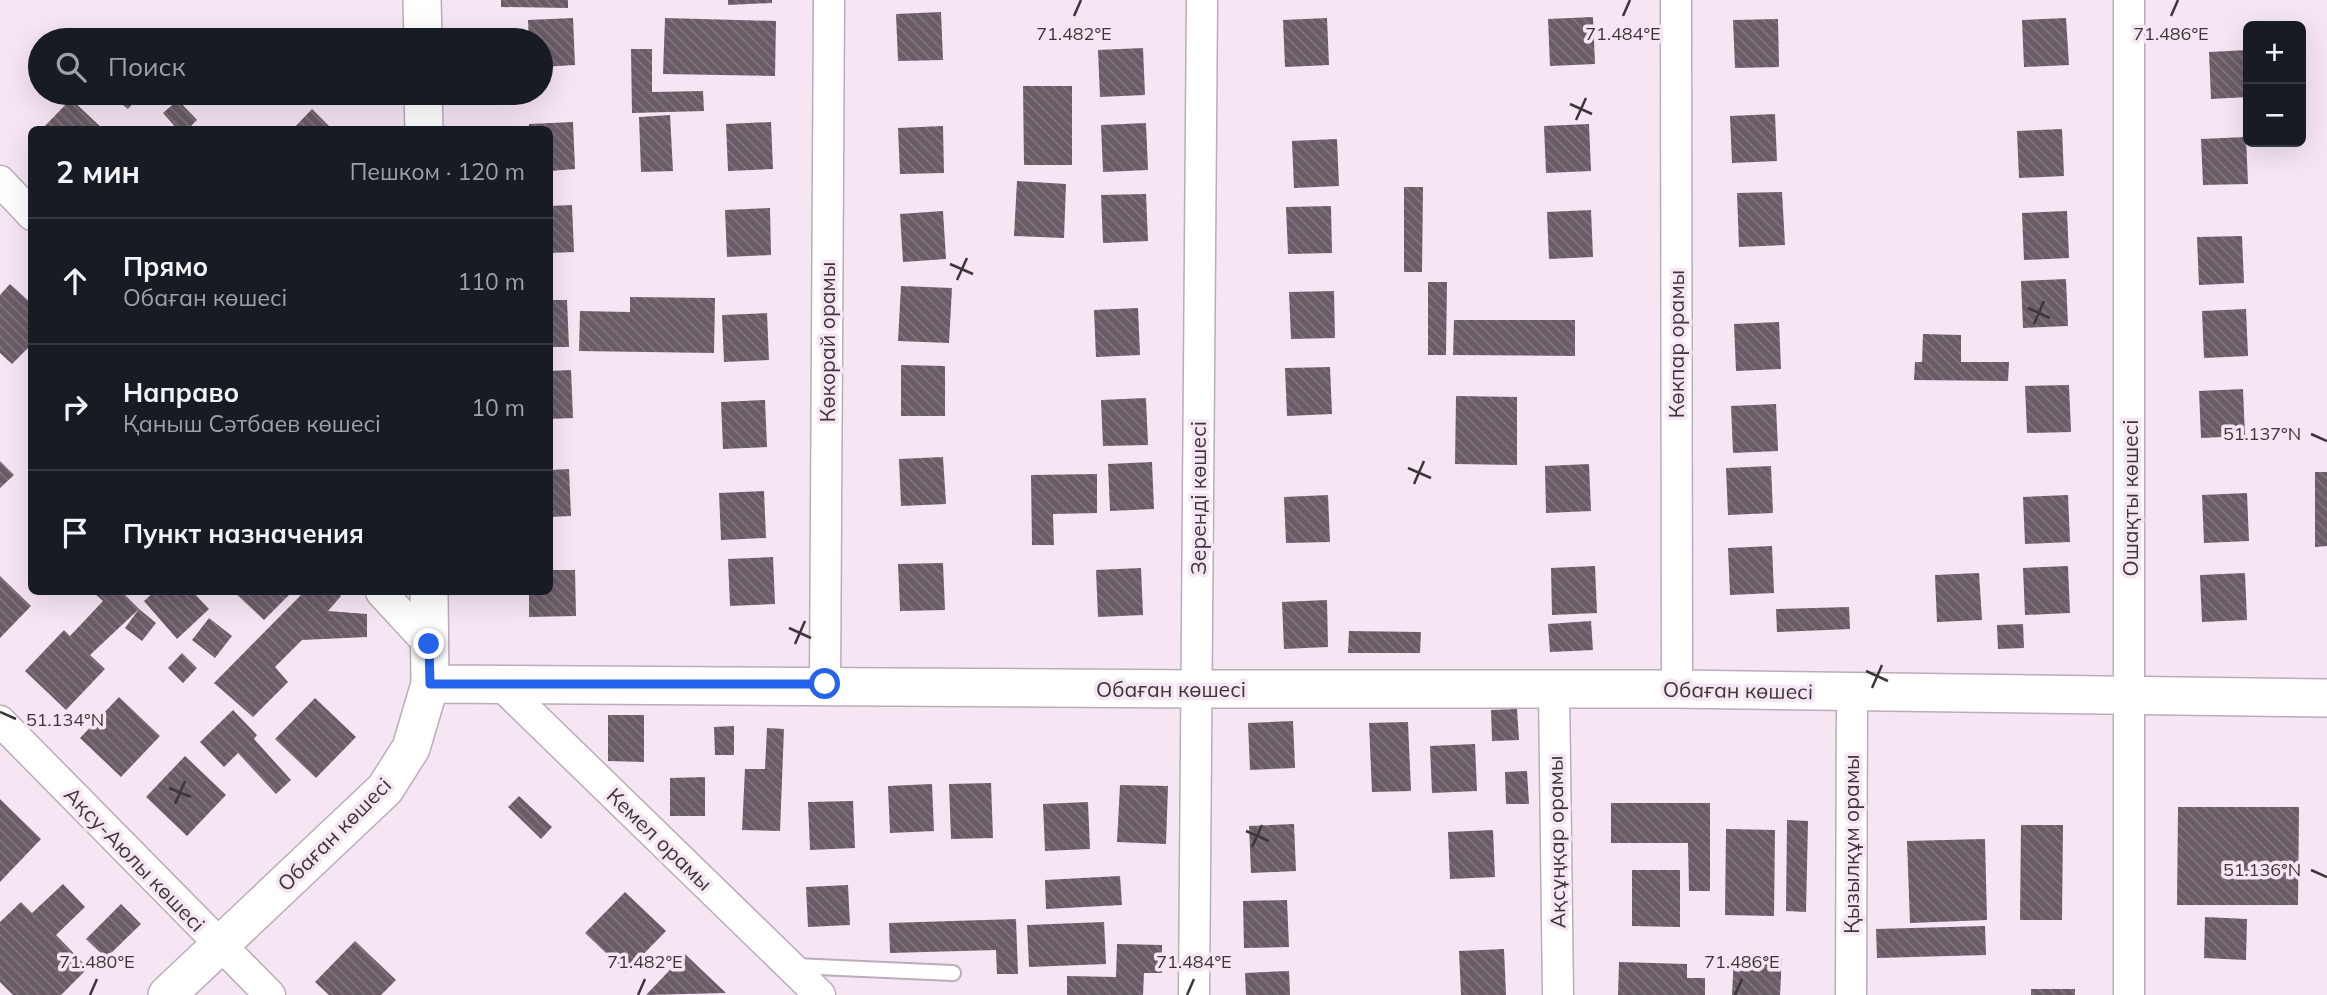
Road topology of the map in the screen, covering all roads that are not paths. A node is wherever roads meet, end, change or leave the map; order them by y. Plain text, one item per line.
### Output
1 (422, 0) edge
2 (829, 0) edge
3 (1202, 0) edge
4 (1676, 0) edge
5 (2129, 0) edge
6 (423, 28) edge
7 (424, 105) edge
8 (424, 126) edge
9 (0, 181) edge
10 (28, 211) edge
11 (384, 595) edge
12 (429, 595) edge
13 (429, 644) junction
14 (499, 683) junction
15 (430, 684) junction
16 (825, 684) junction
17 (1197, 689) junction
18 (1554, 689) junction
19 (1677, 689) junction
20 (1852, 692) junction
21 (2130, 693) junction
22 (2327, 698) edge
23 (0, 721) edge
24 (220, 945) junction
25 (790, 966) junction
26 (953, 973) dead end
27 (167, 995) edge
28 (270, 995) edge
29 (820, 995) edge
30 (1194, 995) edge
31 (1558, 995) edge
32 (1851, 995) edge
33 (2129, 995) edge

1 - 6 street
2 - 16 street, Көкорай орамы
3 - 17 street, Зеренді көшесі
4 - 19 street, Көкпар орамы
5 - 21 street, Ошақты көшесі
7 - 8 street
9 - 10 street
11 - 13 street
12 - 13 street
13 - 15 street
14 - 15 street, Обаған көшесі
14 - 16 street, Обаған көшесі
14 - 25 street, Кемел орамы
15 - 24 street, Обаған көшесі
16 - 17 street, Обаған көшесі
17 - 18 street, Обаған көшесі
17 - 30 street, Зеренді көшесі
18 - 19 street, Обаған көшесі
18 - 31 street, Ақсұңқар орамы
19 - 20 street, Обаған көшесі
20 - 21 street, Обаған көшесі
20 - 32 street, Қызылқұм орамы
21 - 22 street, Обаған көшесі
21 - 33 street, Ошақты көшесі
23 - 24 street, Ақсу-Аюлы көшесі
24 - 27 street, Обаған көшесі
24 - 28 street, Ақсу-Аюлы көшесі
25 - 26 lane
25 - 29 street, Кемел орамы

